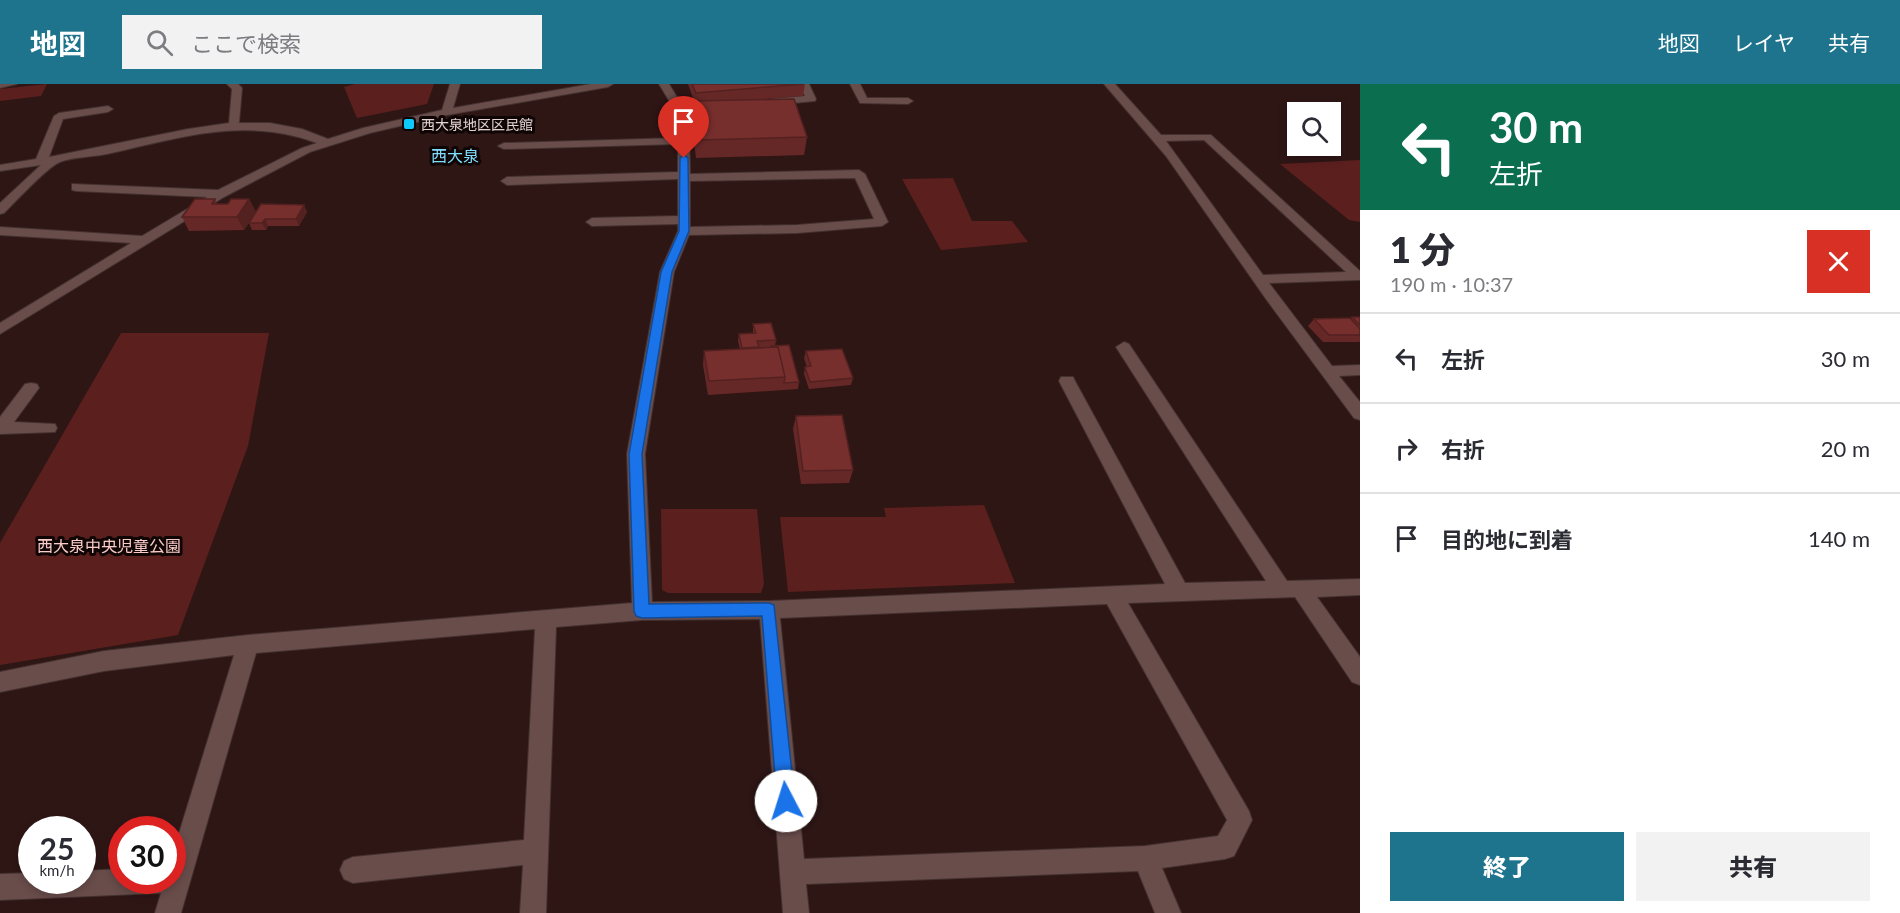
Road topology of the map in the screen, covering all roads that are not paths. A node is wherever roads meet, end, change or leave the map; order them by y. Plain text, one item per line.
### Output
1 (12, 84) edge
2 (232, 84) edge
3 (455, 84) edge
4 (533, 84) edge
5 (608, 84) edge
6 (664, 84) edge
7 (804, 84) edge
8 (855, 84) edge
9 (1109, 84) edge
10 (0, 85) edge
11 (531, 97) junction
12 (908, 101) dead end
13 (764, 103) edge
14 (108, 109) dead end
15 (447, 112) junction
16 (234, 124) junction
17 (1156, 138) junction
18 (684, 141) junction
19 (326, 142) junction
20 (504, 146) dead end
21 (54, 160) junction
22 (41, 162) junction
23 (0, 168) edge
24 (684, 177) junction
25 (507, 181) dead end
26 (76, 187) dead end
27 (220, 194) junction
28 (0, 210) edge
29 (592, 222) dead end
30 (684, 225) junction
31 (0, 231) edge
32 (145, 240) junction
33 (1259, 279) junction
34 (0, 329) edge
35 (1124, 346) dead end
36 (1360, 370) edge
37 (1328, 371) junction
38 (1067, 381) dead end
39 (31, 388) dead end
40 (1360, 414) edge
41 (0, 428) edge
42 (49, 428) dead end
43 (1360, 587) edge
44 (1291, 590) junction
45 (1179, 592) junction
46 (1113, 595) junction
47 (769, 610) junction
48 (642, 611) junction
49 (546, 619) junction
50 (248, 644) junction
51 (1360, 675) edge
52 (0, 682) edge
53 (186, 837) edge
54 (536, 851) junction
55 (1145, 858) junction
56 (353, 870) dead end
57 (792, 872) junction
58 (108, 883) edge
59 (0, 887) edge
60 (170, 894) edge
61 (168, 913) edge
62 (533, 913) edge
63 (796, 913) edge
64 (1168, 913) edge

1 - 10 street
2 - 16 street
3 - 15 street
4 - 11 street
5 - 11 street
6 - 18 street
7 - 13 street
8 - 12 street
9 - 17 street
11 - 15 street
14 - 22 street
15 - 19 street
16 - 19 street
16 - 21 street
17 - 33 street
17 - 33 street
18 - 20 street
18 - 24 street
19 - 27 street
21 - 22 street
21 - 28 street
22 - 23 street
24 - 25 street
24 - 30 street
24 - 30 street
26 - 27 street
27 - 32 street
29 - 30 street
30 - 48 street
31 - 32 street
32 - 34 street
33 - 37 street
35 - 44 street
36 - 37 street
37 - 40 street
38 - 45 street
39 - 41 street
41 - 42 street
43 - 44 street
44 - 45 street
44 - 51 street
45 - 46 street
46 - 47 street
46 - 55 street
47 - 48 street
47 - 57 street
48 - 49 street
49 - 50 street
49 - 54 street
50 - 52 street
50 - 53 street
54 - 56 street
54 - 62 street
55 - 57 street
55 - 64 street
57 - 63 street
58 - 59 street
60 - 61 street

